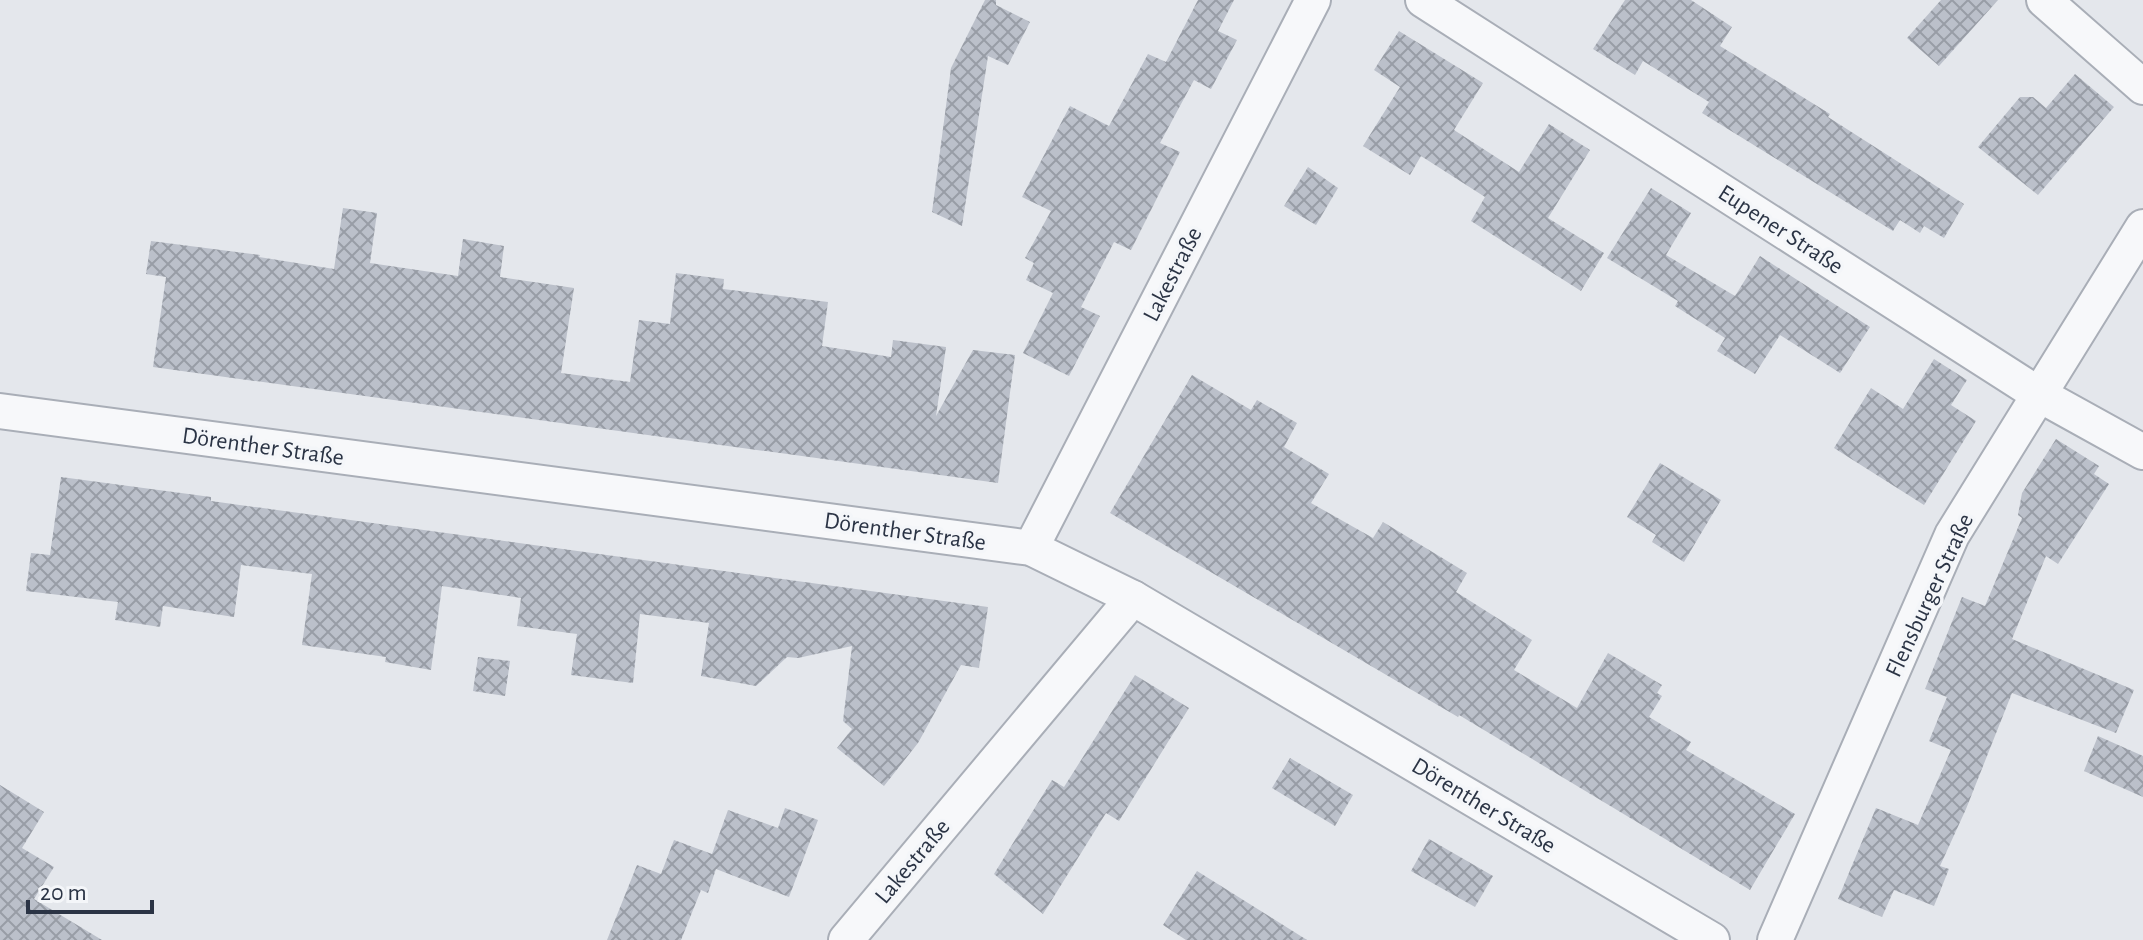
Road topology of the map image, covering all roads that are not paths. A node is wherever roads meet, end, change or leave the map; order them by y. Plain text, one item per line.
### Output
1 (1313, 0) edge
2 (1423, 0) edge
3 (2044, 0) edge
4 (2143, 87) edge
5 (2143, 227) edge
6 (2038, 394) junction
7 (0, 411) edge
8 (2143, 452) edge
9 (1031, 548) junction
10 (1133, 598) junction
11 (846, 940) edge
12 (1712, 940) edge
13 (1775, 940) edge

1 - 9 street, Lakestraße
2 - 6 street, Eupener Straße
3 - 4 street
5 - 6 street, Flensburger Straße
6 - 8 street, Eupener Straße
6 - 13 street, Flensburger Straße
7 - 9 street, Dörenther Straße
9 - 10 street, Dörenther Straße
10 - 11 street, Lakestraße
10 - 12 street, Dörenther Straße

